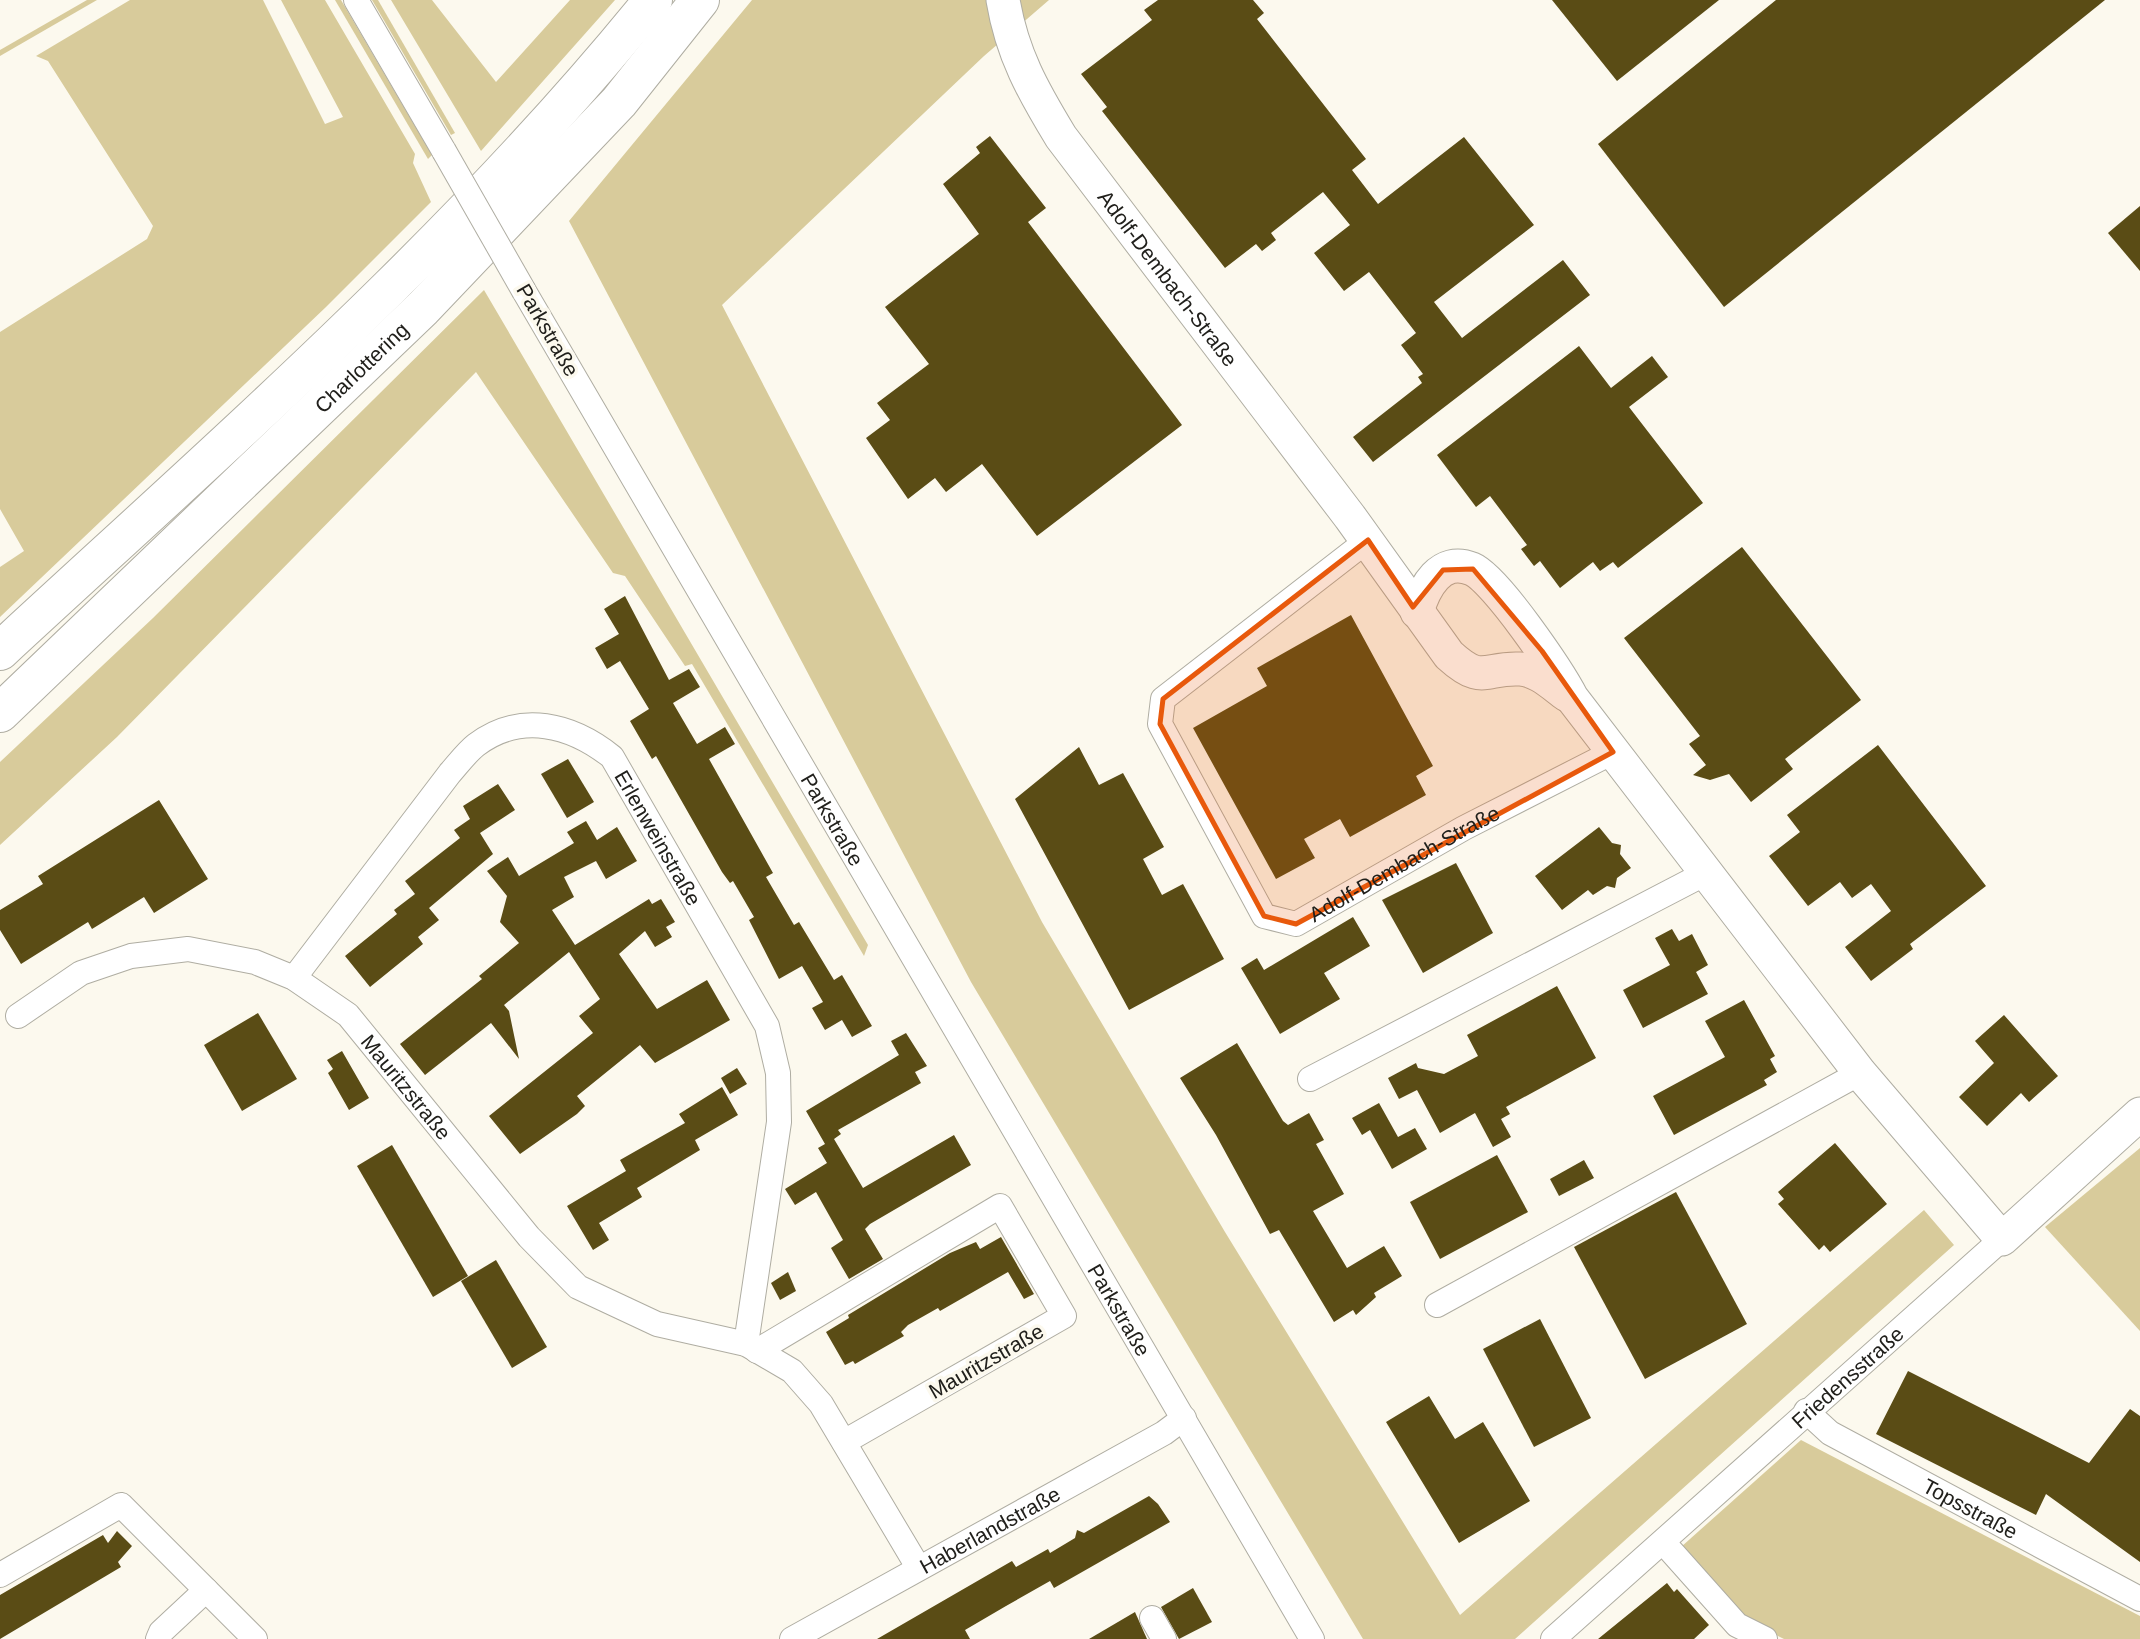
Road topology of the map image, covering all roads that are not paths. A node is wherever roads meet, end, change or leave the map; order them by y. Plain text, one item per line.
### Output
1 (356, 0) edge
2 (653, 0) edge
3 (700, 0) edge
4 (1003, 0) edge
5 (1374, 549) junction
6 (1432, 578) junction
7 (1416, 612) junction
8 (1523, 626) junction
9 (0, 650) edge
10 (1480, 675) junction
11 (1572, 698) junction
12 (0, 713) edge
13 (1613, 751) junction
14 (1706, 873) junction
15 (294, 978) junction
16 (18, 1016) dead end
17 (1860, 1073) junction
18 (1310, 1079) dead end
19 (2140, 1114) edge
20 (2002, 1239) junction
21 (1437, 1305) dead end
22 (752, 1348) junction
23 (1806, 1411) junction
24 (1184, 1418) junction
25 (845, 1442) junction
26 (1663, 1542) junction
27 (918, 1567) junction
28 (0, 1574) edge
29 (206, 1590) junction
30 (2140, 1600) edge
31 (158, 1639) edge
32 (255, 1639) edge
33 (792, 1639) edge
34 (1312, 1639) edge
35 (1553, 1639) edge
36 (1765, 1639) edge

1 - 24 street, Parkstraße, bridge
2 - 9 highway, Charlottering
3 - 12 highway, Charlottering
4 - 5 main road, Adolf-Dembach-Straße
5 - 6 main road, Adolf-Dembach-Straße
5 - 7 main road, Adolf-Dembach-Straße
5 - 13 street, Adolf-Dembach-Straße
6 - 7 main road
6 - 8 main road
7 - 10 main road, Adolf-Dembach-Straße
8 - 10 main road
8 - 11 main road
10 - 11 main road
11 - 13 main road
13 - 14 main road
14 - 17 main road
14 - 18 street
15 - 16 street, Mauritzstraße
15 - 22 street, Mauritzstraße
15 - 22 street, Erlenweinstraße
17 - 20 main road
17 - 21 street
19 - 20 main road, Friedensstraße
20 - 23 street, Friedensstraße
22 - 25 street, Mauritzstraße
22 - 25 street, Mauritzstraße
23 - 26 street, Friedensstraße
23 - 30 street, Topsstraße
24 - 27 street, Haberlandstraße
24 - 34 street, Parkstraße
25 - 27 street, Mauritzstraße
26 - 35 street, Friedensstraße
26 - 36 street
27 - 33 street, Haberlandstraße
28 - 29 street
29 - 31 street
29 - 32 street

